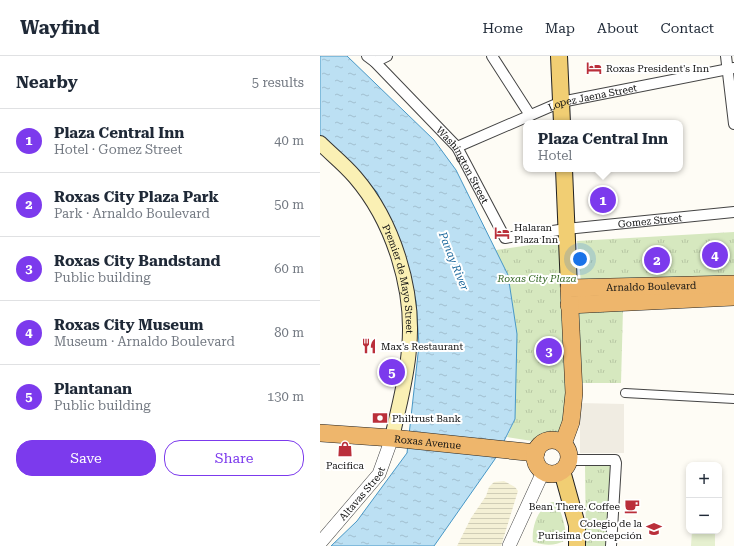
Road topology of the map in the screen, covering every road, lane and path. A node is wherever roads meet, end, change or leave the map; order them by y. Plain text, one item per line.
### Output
1 (366, 56) edge
2 (388, 56) edge
3 (492, 56) edge
4 (559, 56) edge
5 (726, 56) edge
6 (375, 62) junction
7 (731, 69) edge
8 (561, 102) junction
9 (530, 115) junction
10 (562, 120) edge
11 (734, 124) edge
12 (320, 143) edge
13 (457, 147) junction
14 (564, 172) edge
15 (734, 212) edge
16 (566, 229) junction
17 (734, 284) edge
18 (569, 297) junction
19 (734, 297) edge
20 (625, 393) dead end
21 (734, 399) edge
22 (320, 433) edge
23 (400, 439) junction
24 (563, 444) junction
25 (536, 453) junction
26 (566, 466) junction
27 (543, 472) junction
28 (320, 543) edge
29 (509, 546) edge
30 (577, 546) edge
31 (611, 546) edge

1 - 6 street, Washington Street
2 - 6 street
3 - 9 street
4 - 8 main road
5 - 7 street
6 - 13 street, Washington Street
7 - 8 street, Lopez Jaena Street
7 - 11 street
8 - 9 street, Lopez Jaena Street
8 - 10 main road
9 - 13 street, Lopez Jaena Street
12 - 23 main road, Premier de Mayo Street
13 - 16 street, Washington Street
14 - 16 main road
15 - 16 street, Gomez Street
16 - 18 main road
17 - 18 highway, Arnaldo Boulevard
18 - 19 highway, Arnaldo Boulevard
18 - 24 highway
20 - 21 street
22 - 23 highway, Roxas Avenue
23 - 25 highway, Roxas Avenue
23 - 28 street, Altavas Street
24 - 25 highway
24 - 26 highway
25 - 27 highway
26 - 27 highway
26 - 30 main road
26 - 31 street
27 - 29 street

